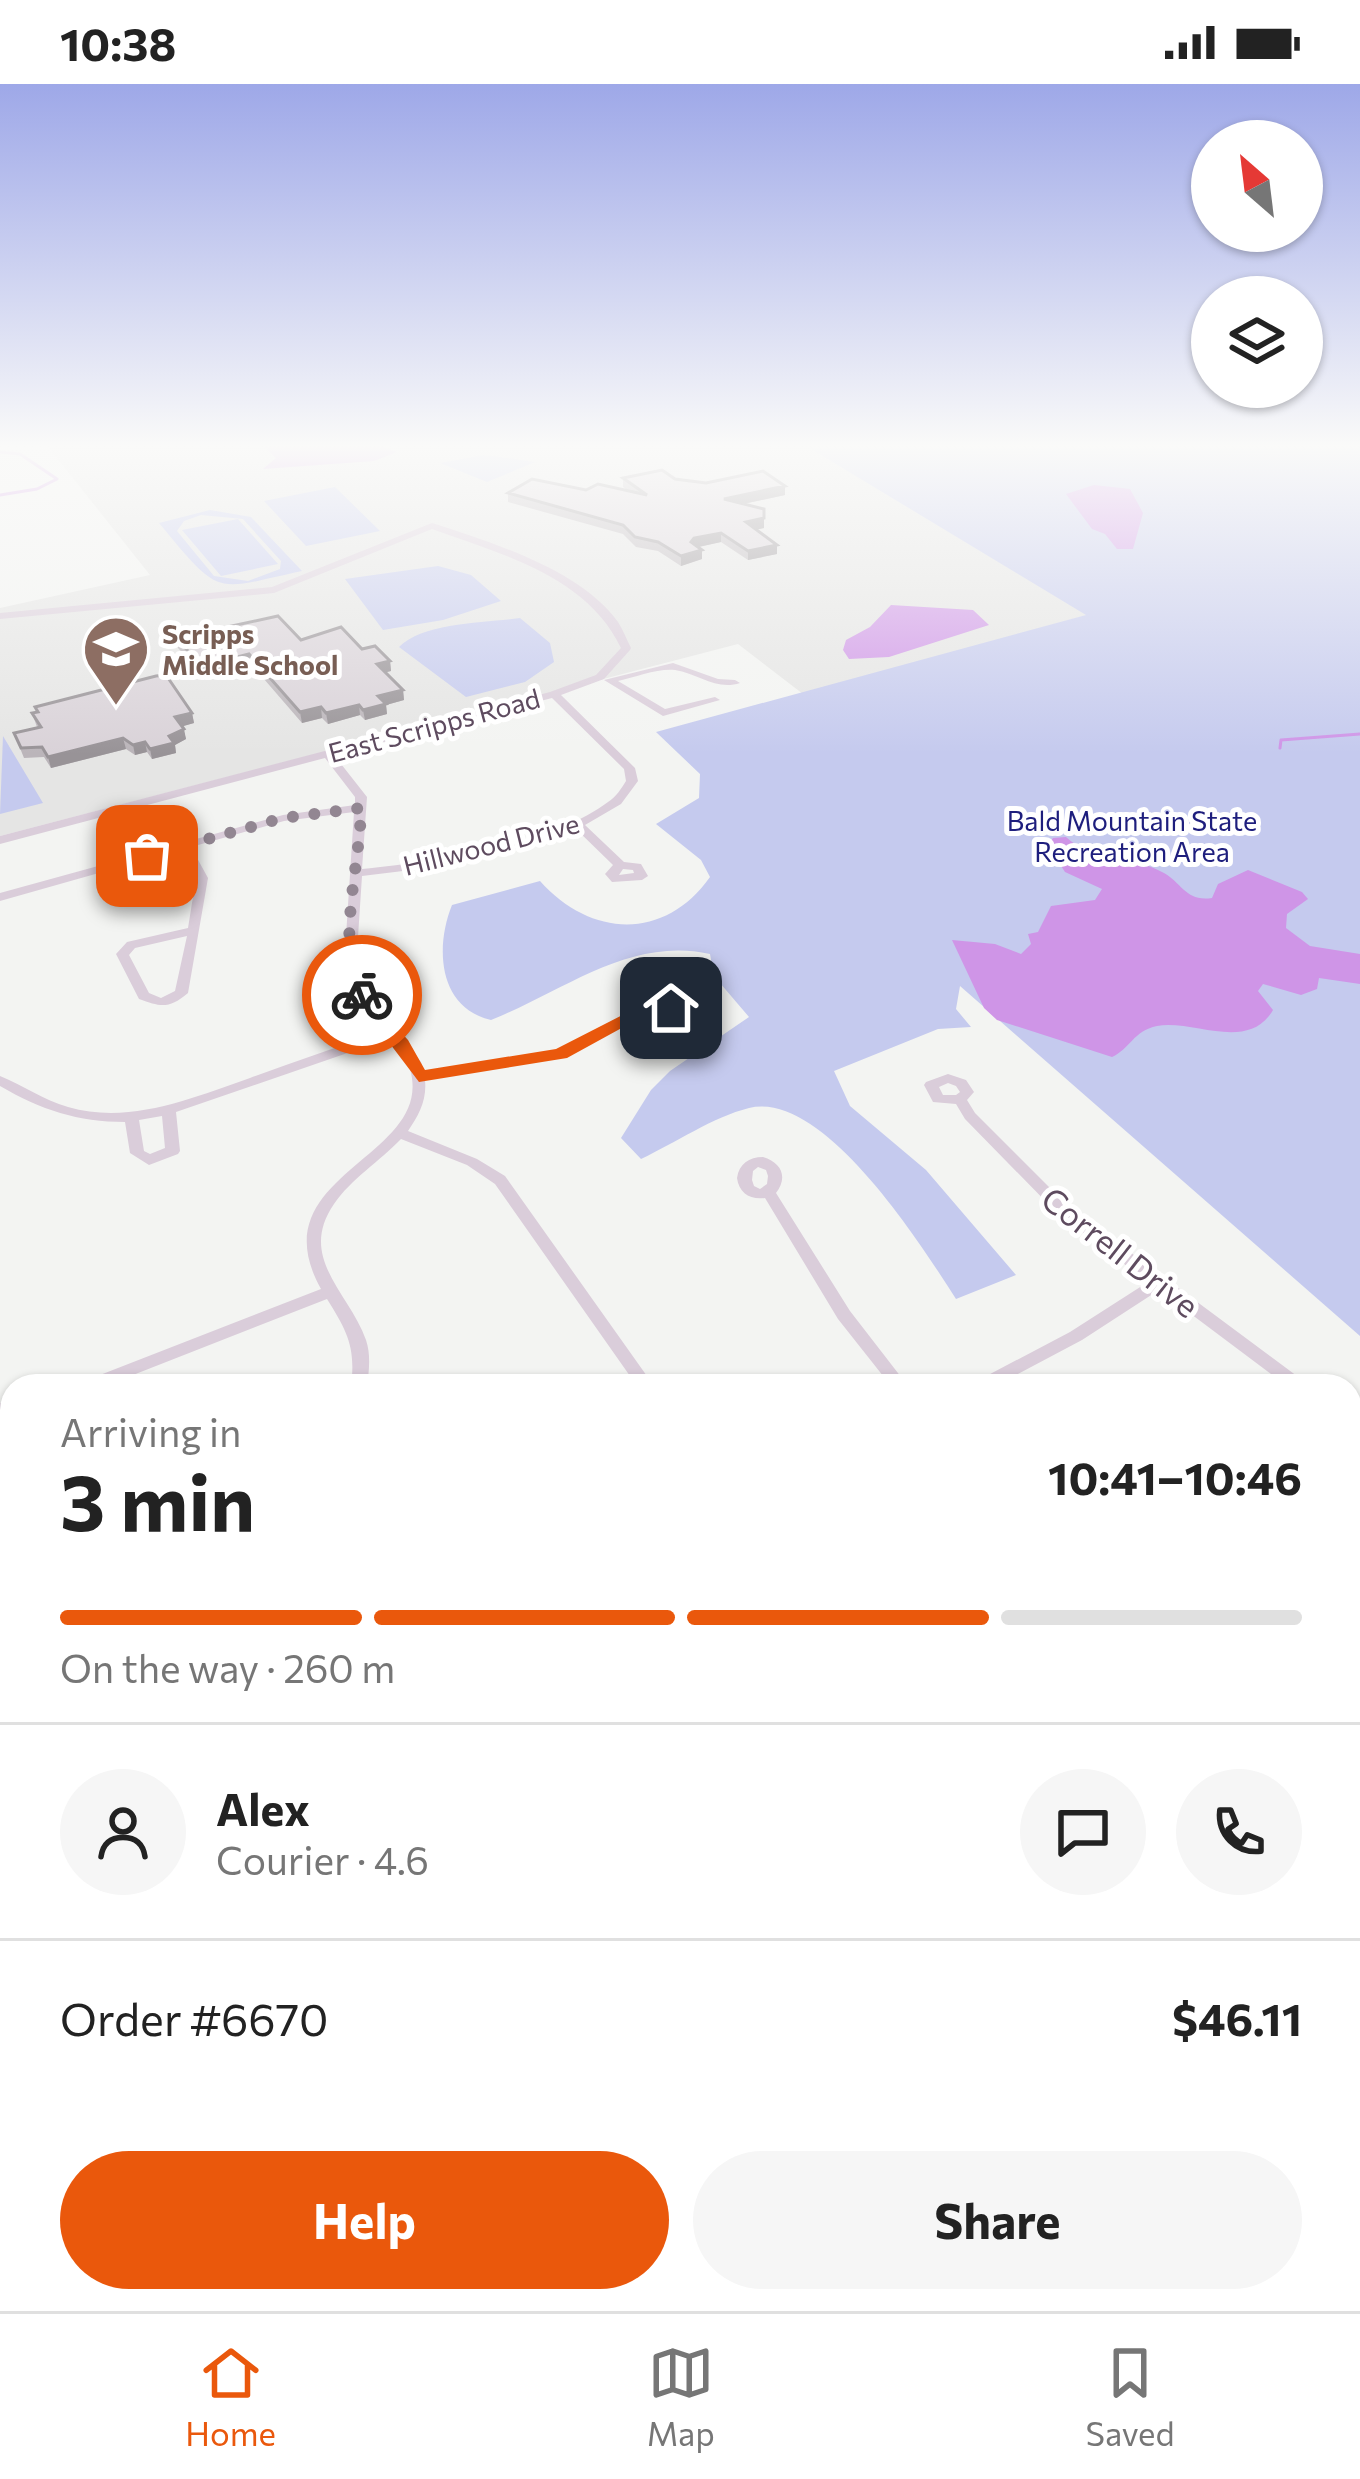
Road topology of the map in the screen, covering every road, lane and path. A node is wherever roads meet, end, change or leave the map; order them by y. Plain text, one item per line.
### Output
1 (380, 547) edge
2 (494, 547) edge
3 (0, 616) edge
4 (605, 679) junction
5 (735, 683) dead end
6 (554, 694) junction
7 (716, 700) dead end
8 (327, 752) junction
9 (361, 808) junction
10 (578, 824) junction
11 (0, 840) edge
12 (184, 846) junction
13 (620, 866) dead end
14 (356, 873) junction
15 (0, 897) edge
16 (194, 931) junction
17 (646, 1008) dead end
18 (391, 1033) junction
19 (419, 1077) junction
20 (0, 1080) edge
21 (959, 1100) dead end
22 (169, 1112) junction
23 (132, 1120) junction
24 (400, 1133) junction
25 (766, 1190) dead end
26 (1156, 1285) junction
27 (328, 1292) junction
28 (119, 1374) edge
29 (359, 1374) edge
30 (637, 1374) edge
31 (891, 1374) edge
32 (1004, 1374) edge
33 (1282, 1374) edge

1 - 3 street
2 - 4 street
4 - 5 street, East Scripps Road
4 - 6 street, East Scripps Road
4 - 7 street
6 - 8 street, East Scripps Road
6 - 10 street, Hillwood Drive
8 - 9 street
8 - 11 street, East Scripps Road
9 - 12 street
9 - 14 street
10 - 13 street
10 - 14 street, Hillwood Drive
12 - 15 street
12 - 16 street
14 - 18 street
16 - 16 street
17 - 19 street
18 - 19 street
18 - 22 street
19 - 24 street
20 - 23 street
21 - 26 street, Correll Drive
22 - 23 street
22 - 23 street
24 - 27 street
24 - 30 street
25 - 31 street
26 - 32 street
26 - 33 street, Correll Drive
27 - 28 street
27 - 29 street

